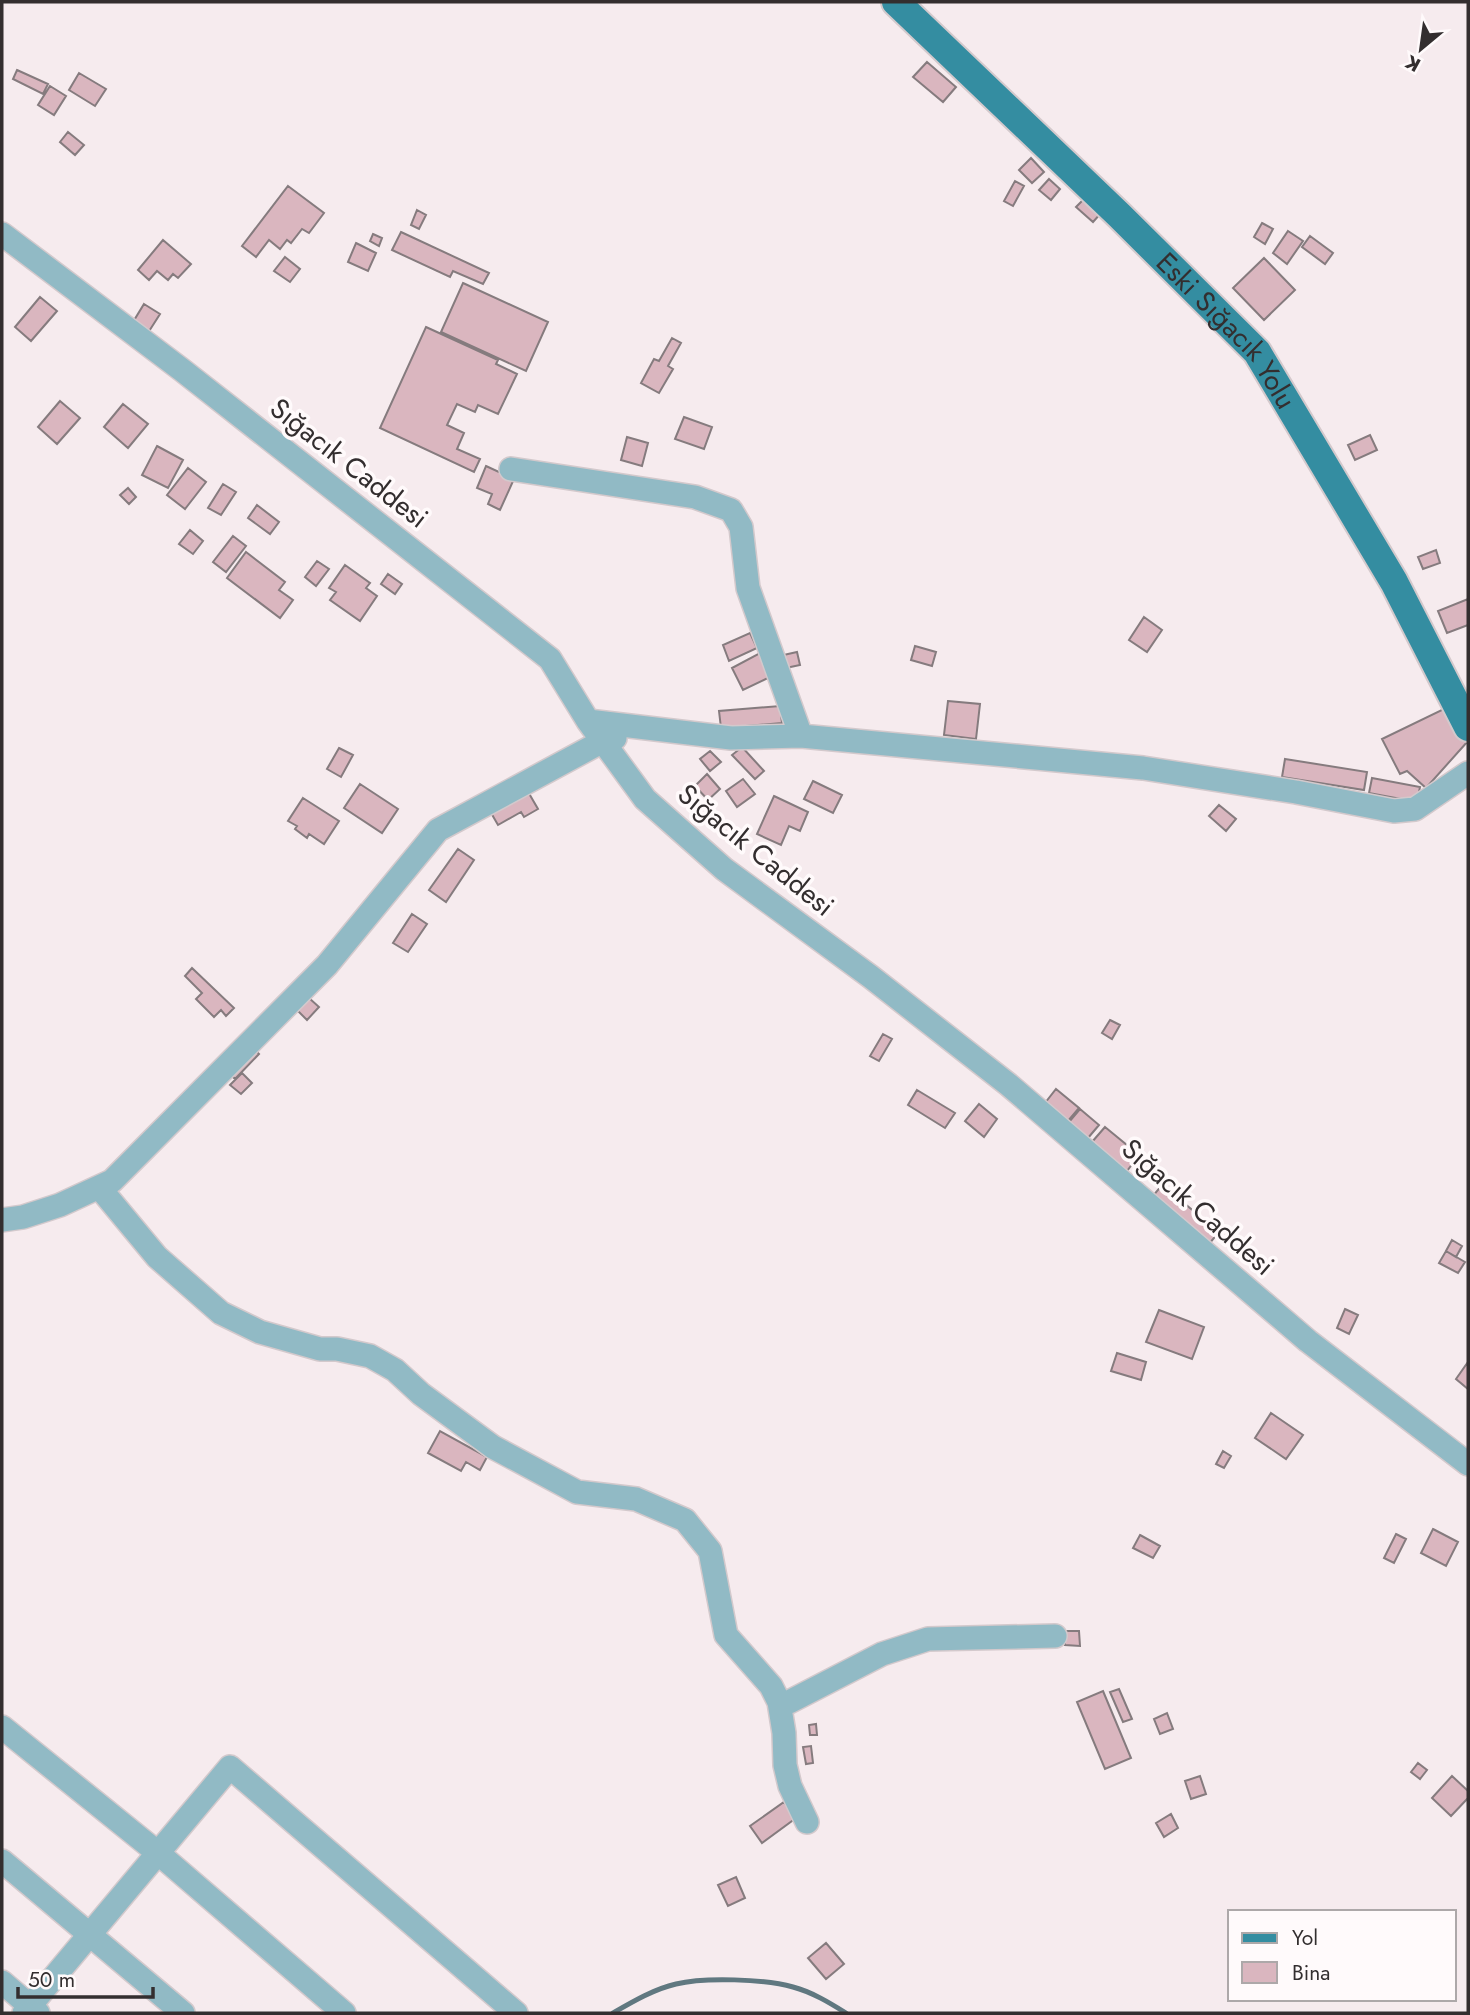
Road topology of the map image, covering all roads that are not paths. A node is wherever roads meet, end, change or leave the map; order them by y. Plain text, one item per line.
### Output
1 (896, 2) edge
2 (2, 234) edge
3 (512, 469) dead end
4 (1466, 716) edge
5 (588, 721) junction
6 (648, 728) junction
7 (801, 736) junction
8 (603, 741) junction
9 (1468, 772) edge
10 (99, 1187) junction
11 (2, 1220) edge
12 (1468, 1464) edge
13 (1055, 1636) dead end
14 (780, 1704) junction
15 (2, 1727) edge
16 (807, 1822) dead end
17 (158, 1853) junction
18 (2, 1861) edge
19 (89, 1935) junction
20 (2, 1982) edge
21 (31, 2011) edge
22 (183, 2013) edge
23 (344, 2013) edge
24 (516, 2013) edge

1 - 4 main road, Eski Sığacık Yolu
2 - 5 street, Sığacık Caddesi
3 - 7 street
5 - 6 street
5 - 8 street, Sığacık Caddesi
6 - 7 street
6 - 8 street
7 - 9 street
8 - 10 street
8 - 12 street, Sığacık Caddesi
10 - 11 street
10 - 14 street
13 - 14 street
14 - 16 street
15 - 17 street
17 - 19 street
17 - 23 street
17 - 24 street
18 - 19 street
19 - 21 street
19 - 22 street
20 - 21 street

